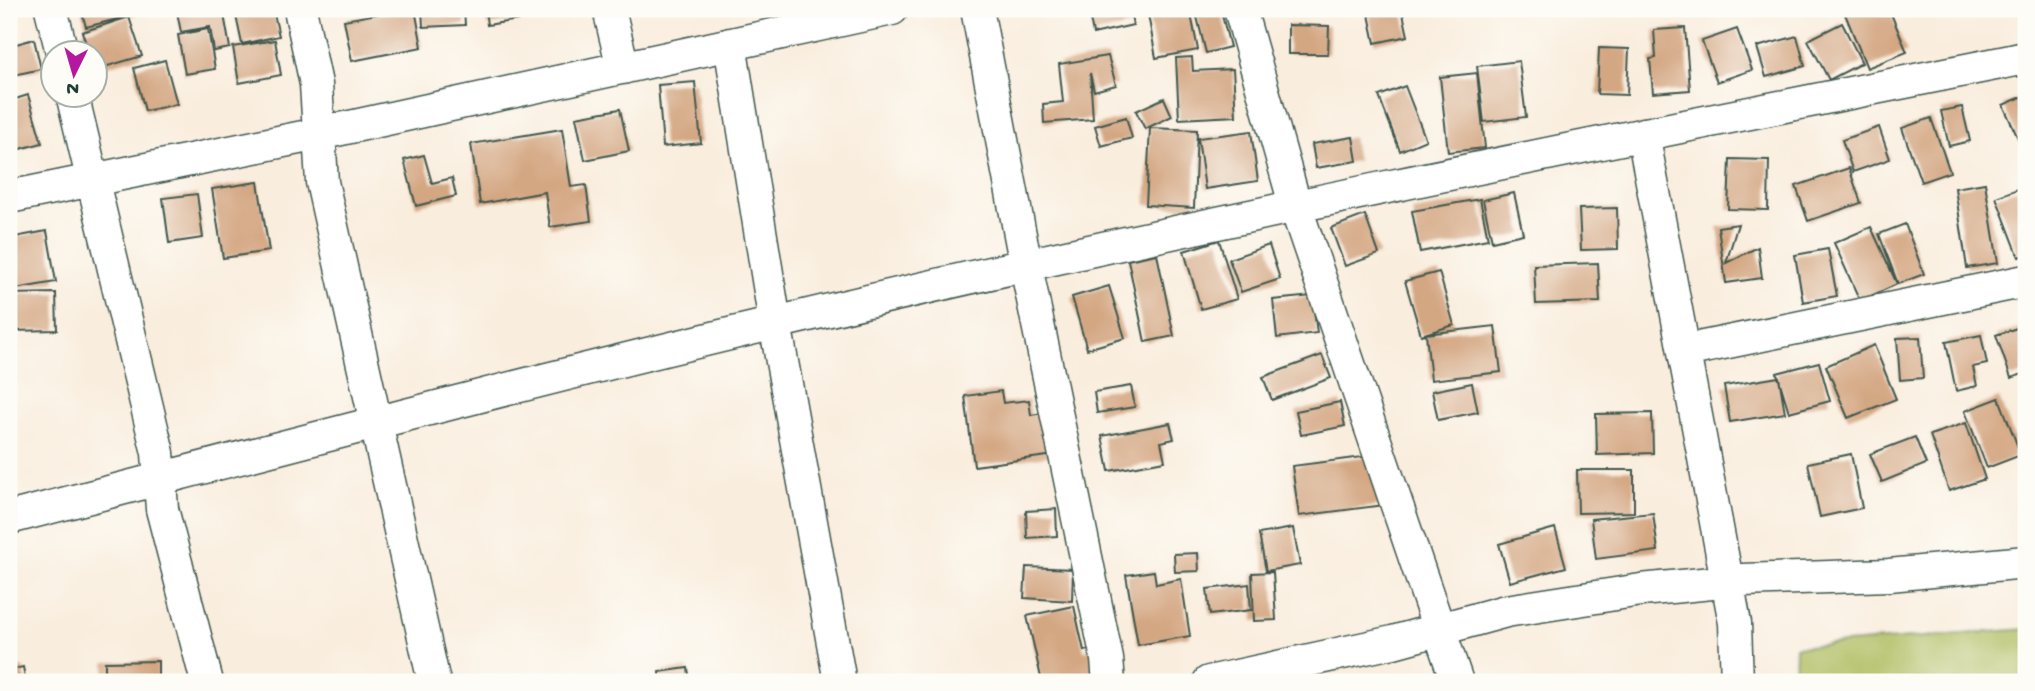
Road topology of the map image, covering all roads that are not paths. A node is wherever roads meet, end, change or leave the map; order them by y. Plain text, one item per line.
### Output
1 (51, 9) edge
2 (300, 9) edge
3 (609, 9) edge
4 (892, 9) edge
5 (977, 9) edge
6 (1240, 9) edge
7 (810, 18) edge
8 (58, 38) edge
9 (730, 44) junction
10 (2026, 58) edge
11 (623, 68) junction
12 (76, 108) edge
13 (318, 134) junction
14 (1643, 134) junction
15 (94, 179) junction
16 (9, 197) edge
17 (1296, 208) junction
18 (1026, 266) junction
19 (2026, 281) edge
20 (775, 323) junction
21 (1684, 351) junction
22 (375, 423) junction
23 (160, 479) junction
24 (9, 518) edge
25 (2026, 562) edge
26 (1727, 581) junction
27 (1440, 629) junction
28 (207, 682) edge
29 (434, 682) edge
30 (840, 682) edge
31 (1110, 682) edge
32 (1209, 682) edge
33 (1457, 682) edge
34 (1737, 682) edge

1 - 8 street
2 - 13 street
3 - 11 street
4 - 7 street
5 - 18 street
6 - 17 street
7 - 9 street
9 - 11 street
9 - 20 street
10 - 14 street
11 - 13 street
12 - 15 street
13 - 15 street
13 - 22 street
14 - 17 street
14 - 21 street
15 - 16 street
15 - 23 street
17 - 18 street
17 - 27 street
18 - 20 street
18 - 31 street
19 - 21 street
20 - 22 street
20 - 30 street
21 - 26 street
22 - 23 street
22 - 29 street
23 - 24 street
23 - 28 street
25 - 26 street
26 - 27 street
26 - 34 street
27 - 32 street
27 - 33 street

